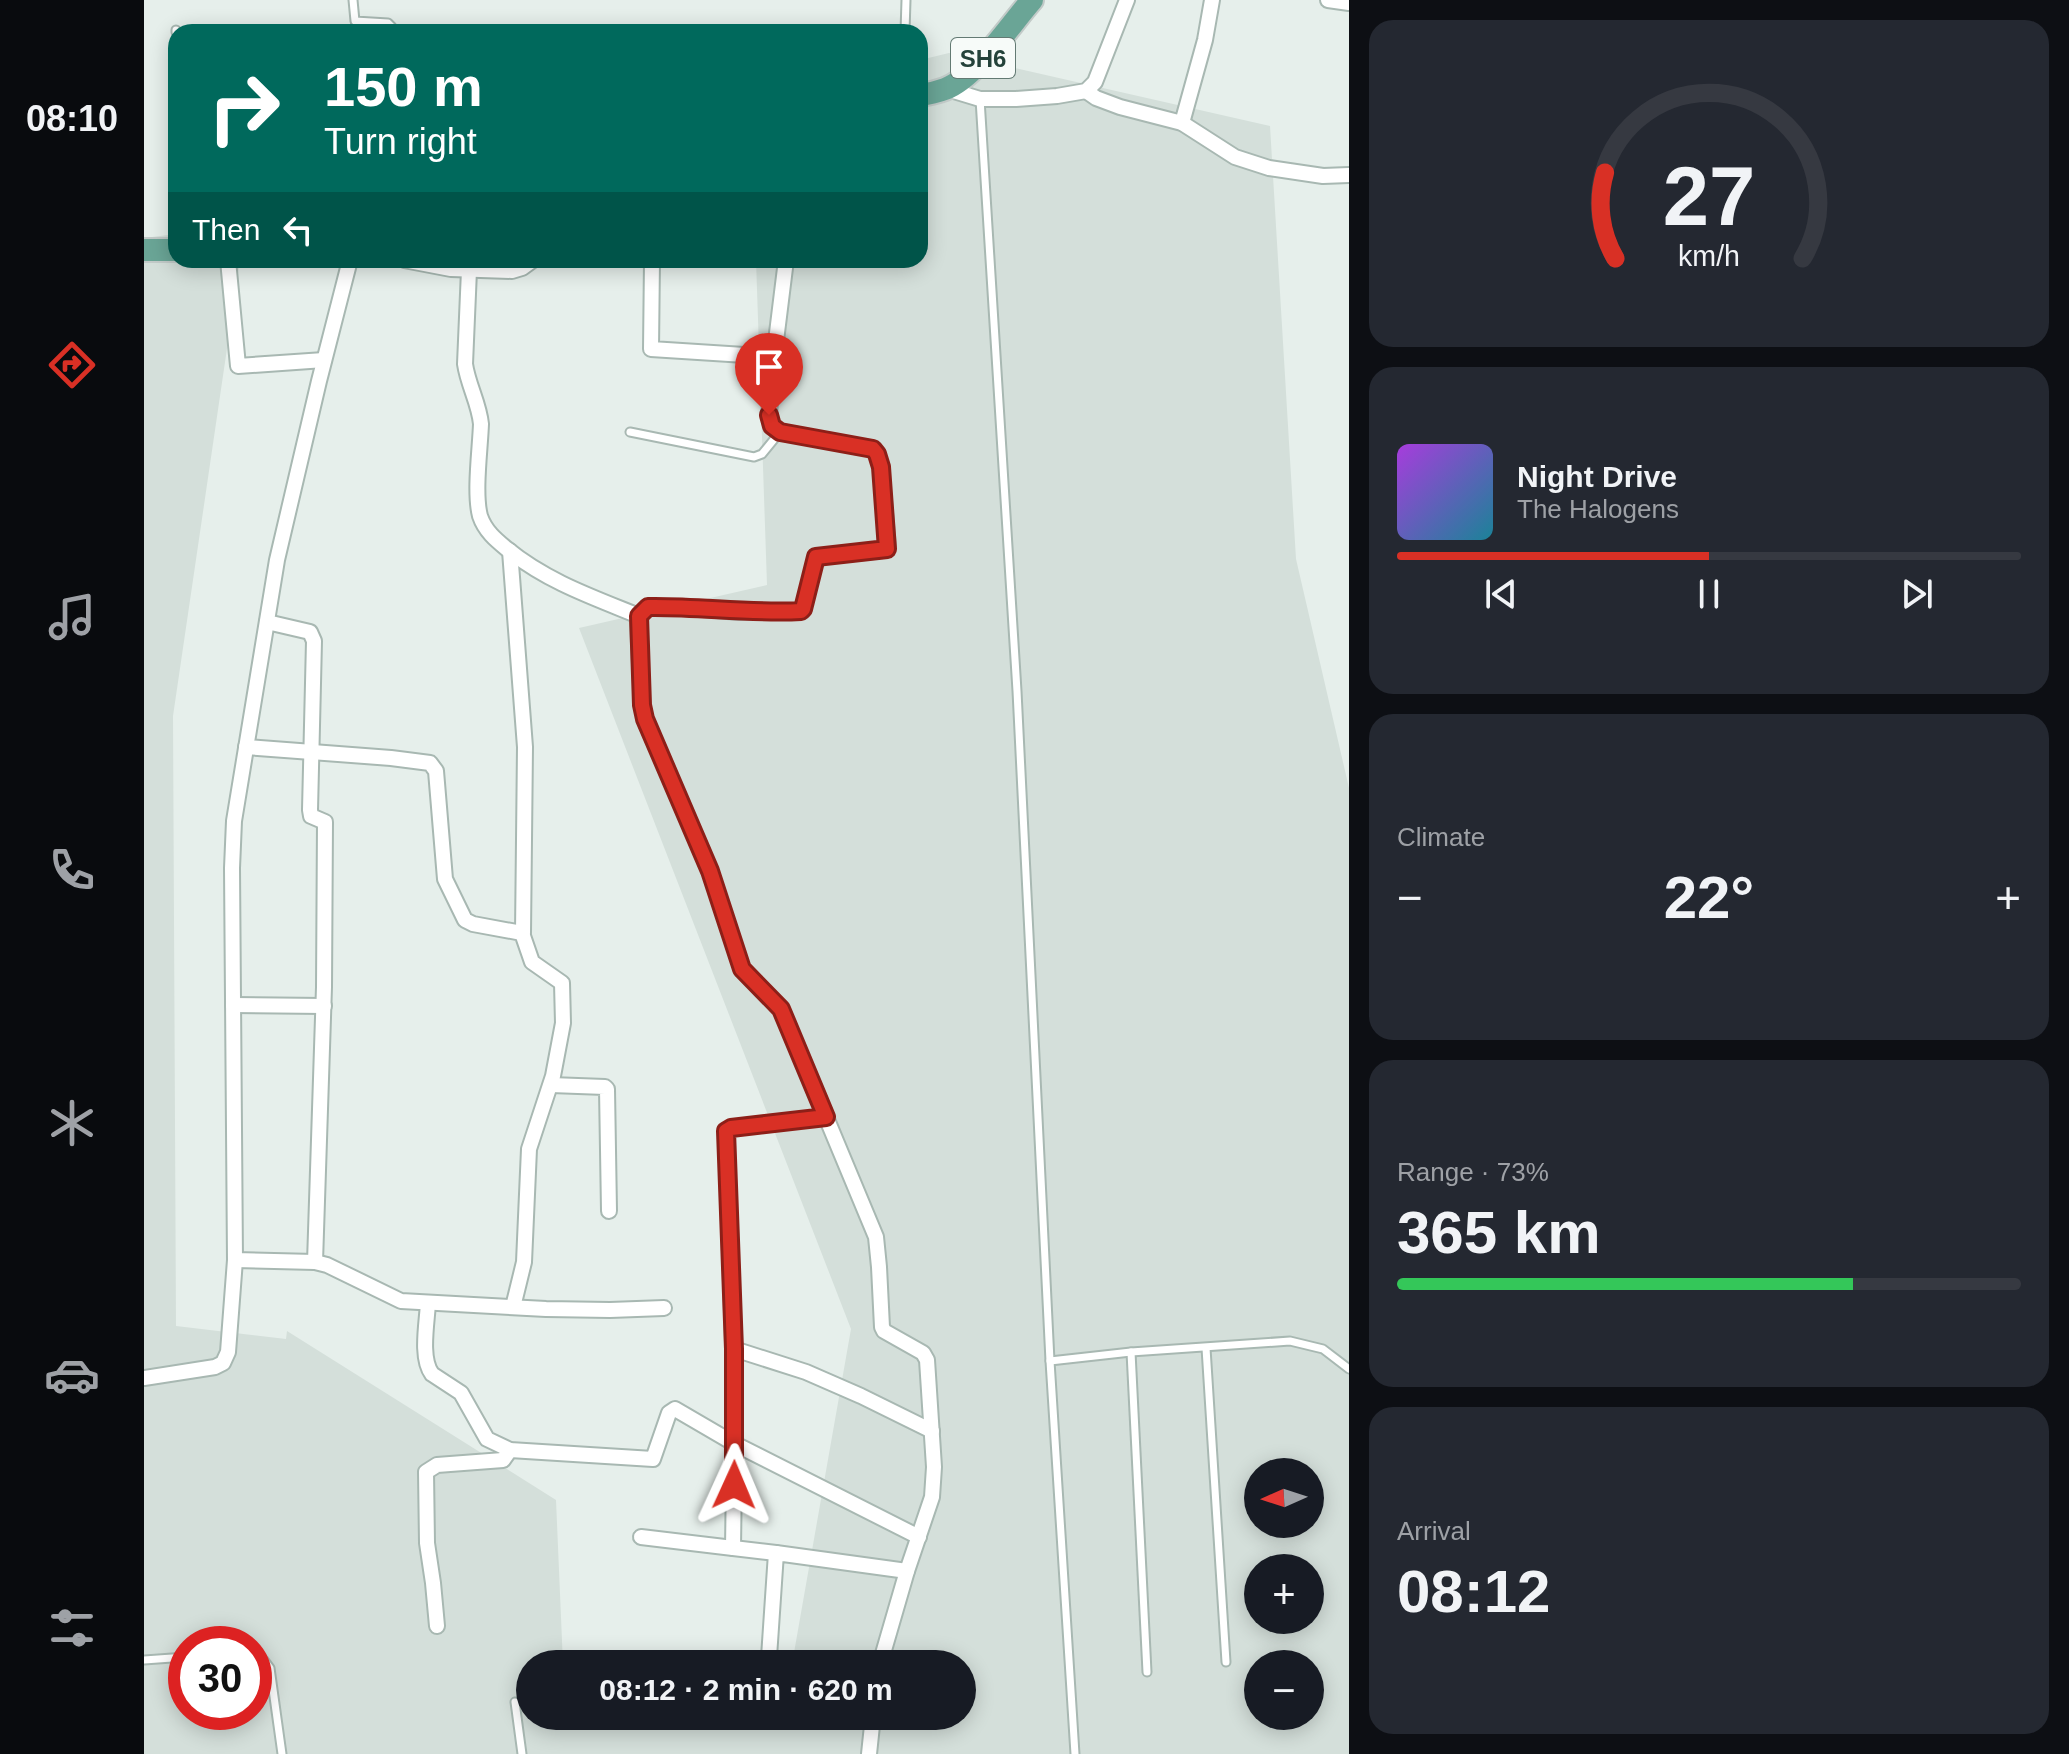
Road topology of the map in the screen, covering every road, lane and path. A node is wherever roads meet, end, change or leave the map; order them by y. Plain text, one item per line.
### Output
1 (353, 0) edge
2 (906, 0) edge
3 (1032, 0) edge
4 (1127, 0) edge
5 (1212, 0) edge
6 (389, 24) edge
7 (905, 24) edge
8 (947, 89) junction
9 (1086, 91) junction
10 (928, 93) edge
11 (980, 99) junction
12 (1182, 123) junction
13 (1349, 175) edge
14 (144, 250) edge
15 (168, 250) edge
16 (229, 268) edge
17 (348, 268) edge
18 (447, 268) edge
19 (522, 268) edge
20 (652, 268) edge
21 (785, 268) edge
22 (469, 270) junction
23 (774, 357) junction
24 (324, 360) junction
25 (630, 432) dead end
26 (780, 432) junction
27 (510, 551) junction
28 (639, 616) junction
29 (267, 622) junction
30 (246, 747) junction
31 (310, 751) junction
32 (523, 933) junction
33 (233, 1005) junction
34 (324, 1006) junction
35 (551, 1085) junction
36 (826, 1117) junction
37 (609, 1211) dead end
38 (235, 1260) junction
39 (315, 1262) junction
40 (428, 1303) junction
41 (513, 1307) junction
42 (664, 1308) dead end
43 (1206, 1348) junction
44 (734, 1349) junction
45 (1131, 1352) junction
46 (1050, 1361) junction
47 (1349, 1369) edge
48 (144, 1378) edge
49 (932, 1431) junction
50 (735, 1444) junction
51 (510, 1450) junction
52 (641, 1537) dead end
53 (919, 1537) junction
54 (733, 1548) junction
55 (776, 1553) junction
56 (907, 1571) junction
57 (437, 1626) dead end
58 (770, 1650) edge
59 (884, 1650) edge
60 (168, 1658) edge
61 (144, 1660) edge
62 (1226, 1662) dead end
63 (1147, 1672) dead end
64 (272, 1682) edge
65 (515, 1702) dead end
66 (872, 1730) edge
67 (282, 1754) edge
68 (522, 1754) edge
69 (869, 1754) edge
70 (1075, 1754) edge

1 - 6 lane
2 - 7 lane
3 - 8 main road, SH6
4 - 9 street
5 - 12 street
8 - 10 main road, SH6
8 - 11 street
9 - 11 street
9 - 12 street
11 - 46 lane
12 - 13 street
14 - 15 main road
16 - 24 street
17 - 24 street
18 - 22 street
19 - 22 street
20 - 23 street
21 - 23 street
22 - 27 street
23 - 26 street
24 - 29 street
25 - 26 lane
26 - 28 street
27 - 28 street
27 - 32 street
28 - 36 street
29 - 30 street
29 - 31 street
30 - 31 street
30 - 33 street
31 - 32 street
31 - 34 street
32 - 35 street
33 - 34 street
33 - 38 street
34 - 39 street
35 - 37 street
35 - 41 street
36 - 44 street
36 - 49 street
38 - 39 street
38 - 48 street
39 - 40 street
40 - 41 street
40 - 51 street
41 - 42 street
43 - 45 lane
43 - 47 lane
43 - 62 lane
44 - 49 street
44 - 50 street
45 - 46 lane
45 - 63 lane
46 - 70 lane
49 - 53 street
50 - 51 street
50 - 53 street
50 - 54 street
51 - 57 street
52 - 54 street
53 - 56 street
54 - 55 street
55 - 56 street
55 - 58 street
56 - 59 street
60 - 61 lane
64 - 67 lane
65 - 68 lane
66 - 69 street

